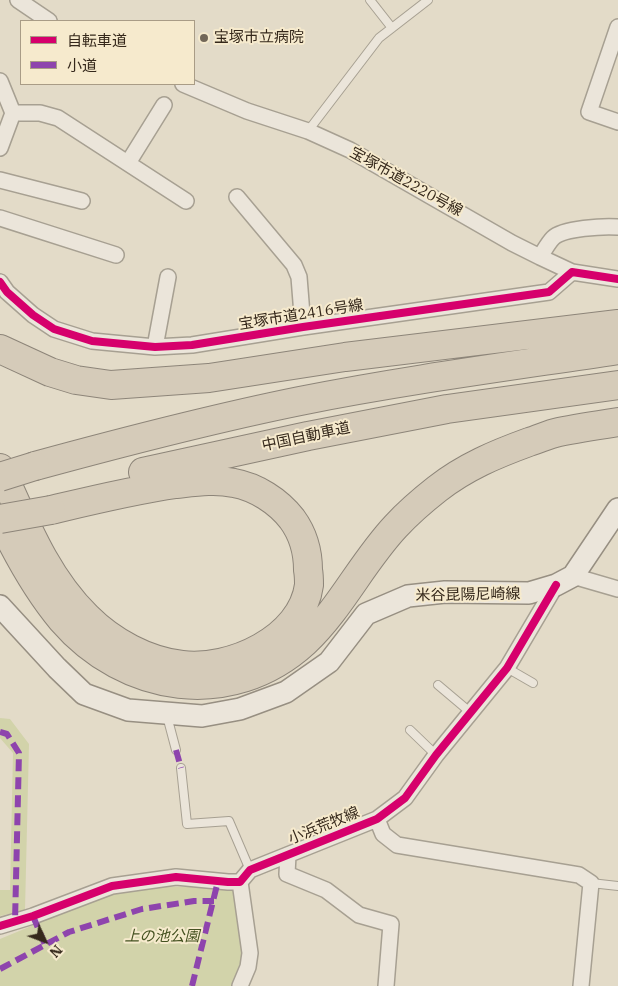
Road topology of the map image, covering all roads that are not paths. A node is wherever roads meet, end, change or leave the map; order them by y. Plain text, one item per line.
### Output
1 (18, 0) edge
2 (370, 0) edge
3 (428, 0) edge
4 (48, 20) edge
5 (392, 28) junction
6 (618, 28) edge
7 (0, 81) edge
8 (186, 85) edge
9 (164, 105) dead end
10 (14, 113) junction
11 (618, 122) edge
12 (308, 131) junction
13 (0, 148) edge
14 (128, 164) junction
15 (0, 180) edge
16 (237, 197) dead end
17 (82, 201) dead end
18 (186, 201) dead end
19 (0, 218) edge
20 (618, 227) edge
21 (116, 255) dead end
22 (540, 257) junction
23 (572, 272) junction
24 (168, 277) dead end
25 (618, 279) edge
26 (0, 282) edge
27 (618, 324) edge
28 (303, 327) junction
29 (155, 347) junction
30 (0, 349) edge
31 (618, 350) edge
32 (618, 385) edge
33 (618, 422) edge
34 (0, 468) edge
35 (0, 477) edge
36 (49, 504) junction
37 (618, 509) edge
38 (0, 513) edge
39 (0, 518) edge
40 (565, 581) junction
41 (618, 589) edge
42 (0, 606) edge
43 (507, 668) junction
44 (533, 682) dead end
45 (438, 685) dead end
46 (470, 712) junction
47 (167, 714) junction
48 (410, 730) dead end
49 (176, 750) dead end
50 (436, 754) junction
51 (181, 768) dead end
52 (377, 819) junction
53 (288, 855) junction
54 (250, 870) junction
55 (240, 882) junction
56 (591, 883) junction
57 (618, 886) edge
58 (0, 926) edge
59 (240, 986) edge
60 (386, 986) edge
61 (581, 986) edge

1 - 4 street
2 - 5 lane
3 - 5 lane
5 - 12 lane
6 - 11 street
7 - 10 street
8 - 12 street, 宝塚市道2220号線
9 - 14 street
10 - 13 street
10 - 14 street
12 - 22 street, 宝塚市道2220号線
14 - 18 street
15 - 17 street
16 - 28 street
19 - 21 street
20 - 22 street
22 - 23 street, 宝塚市道2220号線
23 - 25 street
23 - 28 street, 宝塚市道2416号線
24 - 29 street
26 - 29 street, 宝塚市道2416号線
27 - 30 highway
28 - 29 street, 宝塚市道2416号線
31 - 35 highway, bridge
32 - 36 highway, 中国自動車道
33 - 39 highway
34 - 36 highway
36 - 38 highway, 中国自動車道
36 - 39 highway, bridge
37 - 40 main road
40 - 41 street
40 - 43 street, 小浜荒牧線
40 - 47 main road, 米谷昆陽尼崎線
42 - 47 main road, 米谷昆陽尼崎線
43 - 44 lane
43 - 46 street, 小浜荒牧線
45 - 46 lane
46 - 50 street, 小浜荒牧線
47 - 49 lane
48 - 50 lane
50 - 52 street, 小浜荒牧線
51 - 54 lane
52 - 53 street, 小浜荒牧線
52 - 56 street
53 - 54 street, 小浜荒牧線
53 - 60 street
54 - 55 street, 小浜荒牧線
55 - 58 street
55 - 59 street
56 - 57 lane
56 - 61 street

